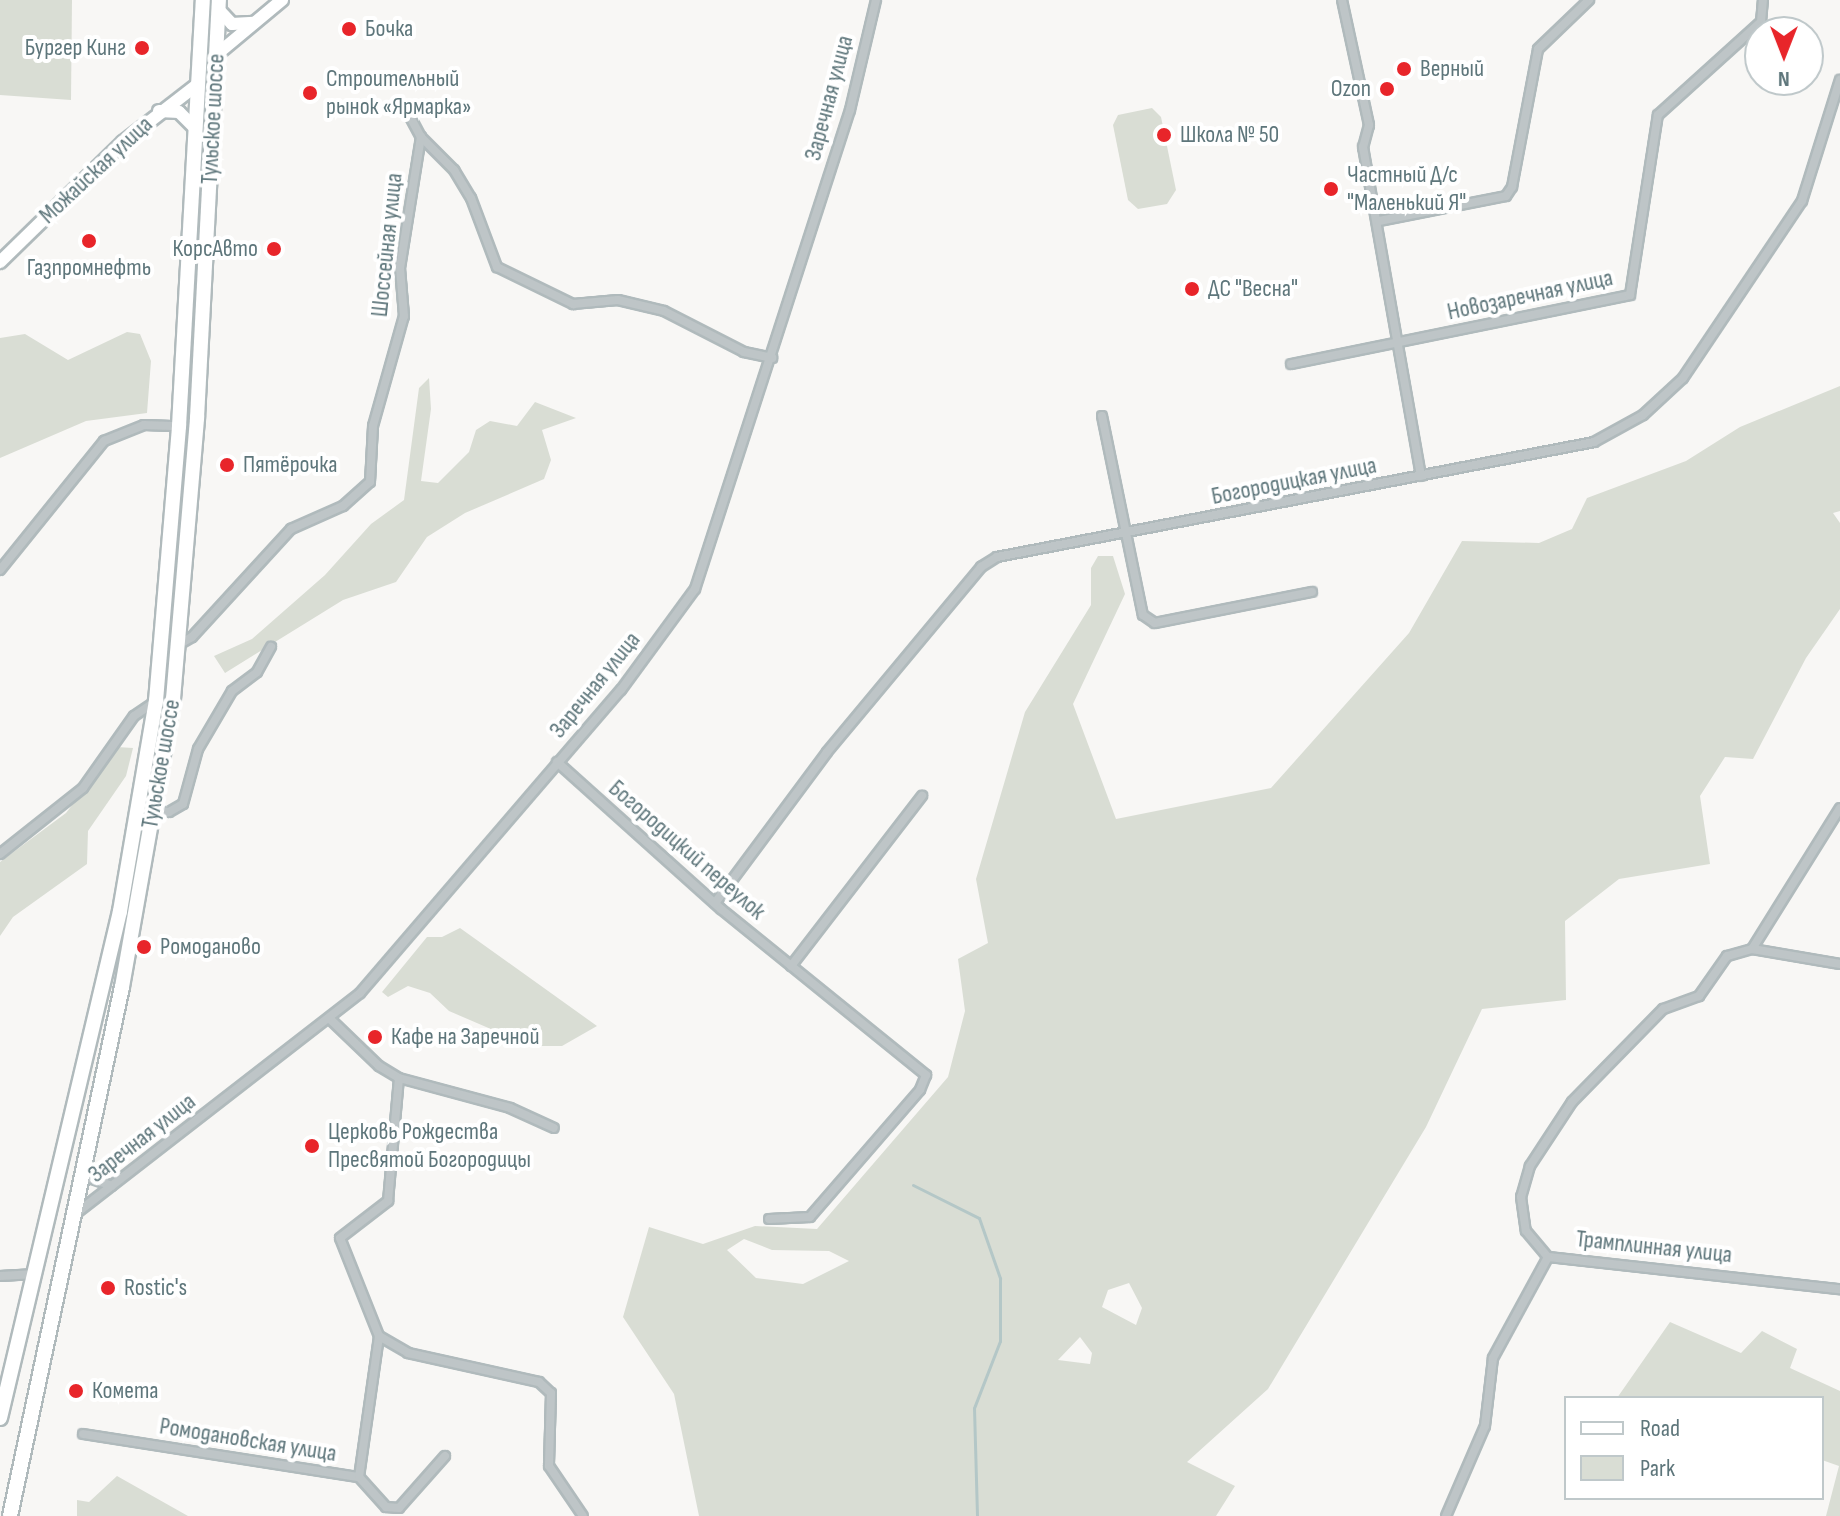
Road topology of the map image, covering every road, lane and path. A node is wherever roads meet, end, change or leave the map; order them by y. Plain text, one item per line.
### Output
1 (203, 0) edge
2 (282, 0) edge
3 (876, 0) edge
4 (1342, 0) edge
5 (1589, 0) edge
6 (1763, 0) edge
7 (219, 5) edge
8 (254, 23) junction
9 (216, 55) junction
10 (1840, 80) edge
11 (198, 84) junction
12 (159, 111) junction
13 (407, 111) dead end
14 (196, 129) junction
15 (421, 137) junction
16 (1379, 221) junction
17 (0, 262) edge
18 (1396, 343) junction
19 (772, 358) junction
20 (1291, 364) dead end
21 (1102, 416) dead end
22 (179, 426) junction
23 (1421, 476) junction
24 (1126, 535) junction
25 (0, 570) edge
26 (1312, 592) dead end
27 (178, 645) junction
28 (271, 647) dead end
29 (156, 701) junction
30 (557, 762) junction
31 (922, 796) dead end
32 (1840, 808) edge
33 (153, 810) junction
34 (0, 854) edge
35 (715, 903) junction
36 (1752, 949) junction
37 (1840, 964) edge
38 (791, 966) junction
39 (330, 1019) junction
40 (399, 1078) junction
41 (554, 1128) dead end
42 (82, 1162) junction
43 (112, 1186) junction
44 (69, 1218) junction
45 (769, 1219) dead end
46 (1548, 1257) junction
47 (37, 1274) junction
48 (0, 1276) edge
49 (1840, 1289) edge
50 (379, 1336) junction
51 (0, 1418) edge
52 (83, 1434) dead end
53 (445, 1456) dead end
54 (359, 1477) junction
55 (10, 1516) edge
56 (583, 1516) edge
57 (1446, 1516) edge

1 - 11 main road, Тульское шоссе
2 - 8 street
3 - 19 street, Заречная улица
4 - 16 street
5 - 16 street
6 - 18 street, Новозаречная улица
7 - 8 street
7 - 9 main road, Тульское шоссе
8 - 9 street
9 - 27 main road, Тульское шоссе
10 - 23 street, Богородицкая улица
11 - 12 street, Можайская улица
11 - 14 main road, Тульское шоссе
12 - 14 street
12 - 17 street, Можайская улица
13 - 15 street
14 - 22 main road, Тульское шоссе
15 - 19 street
15 - 27 street, Шоссейная улица
16 - 18 street
18 - 20 street, Новозаречная улица
18 - 23 street
19 - 30 street, Заречная улица
21 - 24 street
22 - 25 street
22 - 29 main road, Тульское шоссе
23 - 24 street, Богородицкая улица
24 - 26 street
24 - 35 street, Богородицкая улица
27 - 33 main road, Тульское шоссе
28 - 33 street
29 - 34 street
29 - 47 main road, Тульское шоссе
30 - 35 street, Богородицкий переулок
30 - 39 street, Заречная улица
31 - 38 street
32 - 36 street, Трамплинная улица
33 - 42 main road, Тульское шоссе
35 - 38 street, Богородицкий переулок
36 - 37 street
36 - 46 street, Трамплинная улица
38 - 45 street, Богородицкий переулок
39 - 40 street
39 - 43 street, Заречная улица
40 - 41 street
40 - 50 street
42 - 43 street
42 - 44 main road, Тульское шоссе
43 - 44 street, Заречная улица
44 - 55 main road, Тульское шоссе
46 - 49 street, Трамплинная улица
46 - 57 street
47 - 48 street
47 - 51 main road, Тульское шоссе
50 - 54 street, Ромодановская улица
50 - 56 street
52 - 54 street, Ромодановская улица
53 - 54 street, Ромодановская улица

